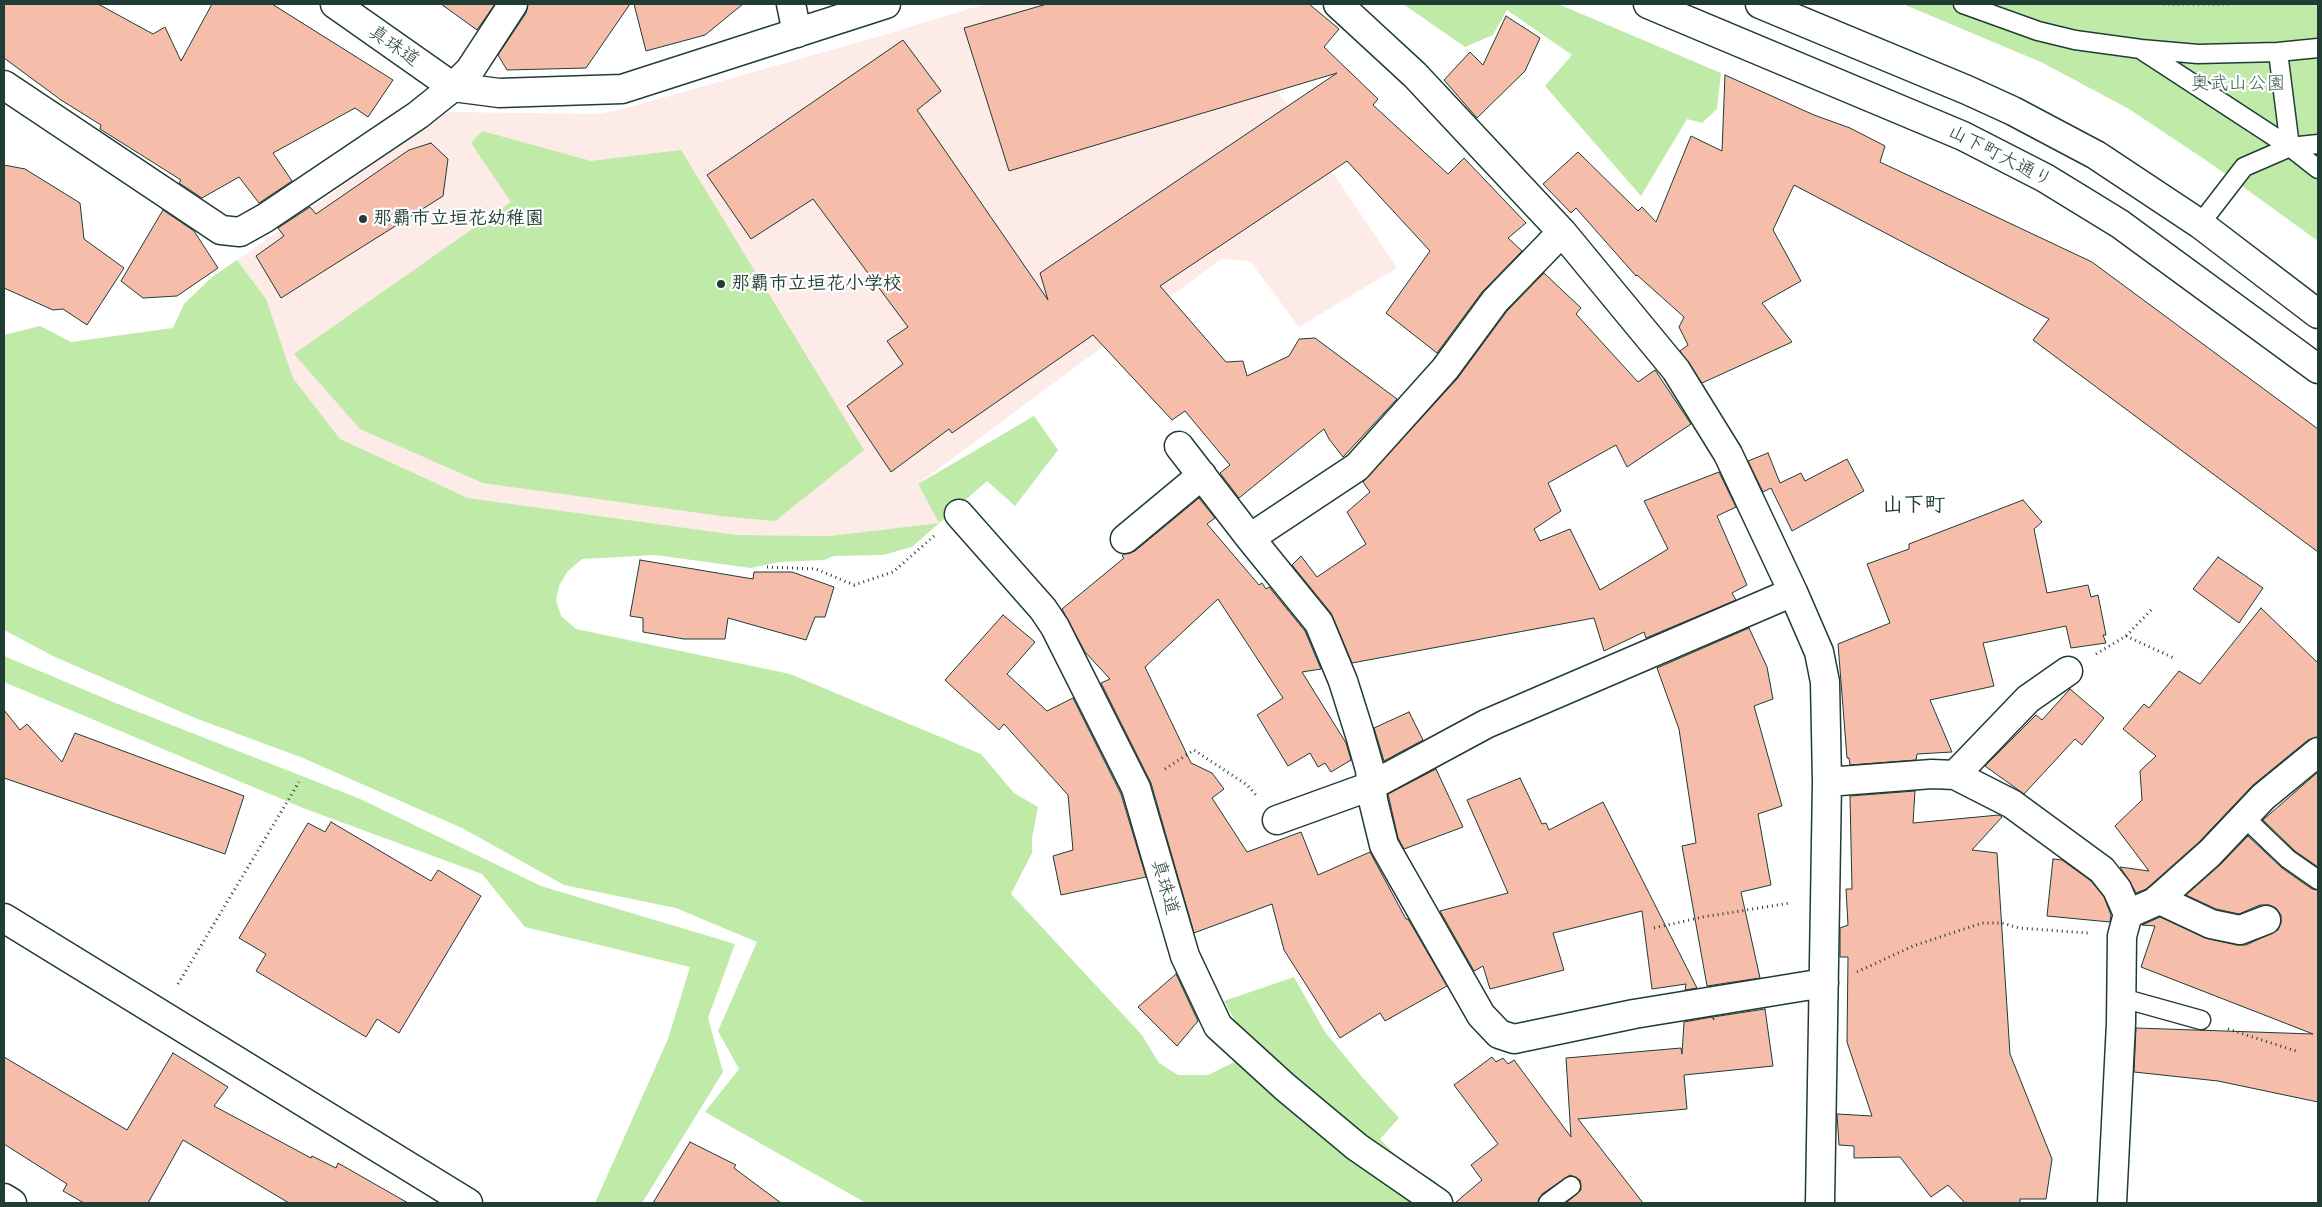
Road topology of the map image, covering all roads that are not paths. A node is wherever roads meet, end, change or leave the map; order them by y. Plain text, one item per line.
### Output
1 (335, 4) edge
2 (512, 4) edge
3 (791, 4) edge
4 (886, 4) edge
5 (1338, 4) edge
6 (1648, 4) edge
7 (1760, 4) edge
8 (1963, 4) edge
9 (797, 33) junction
10 (2318, 48) edge
11 (2141, 50) junction
12 (2278, 52) junction
13 (4, 85) edge
14 (453, 87) junction
15 (2318, 144) edge
16 (2290, 147) junction
17 (2318, 169) edge
18 (2200, 224) junction
19 (1562, 232) junction
20 (2318, 314) edge
21 (2318, 369) edge
22 (1179, 446) dead end
23 (1202, 475) junction
24 (959, 514) road end
25 (1250, 538) junction
26 (1125, 539) dead end
27 (1794, 592) junction
28 (2068, 671) road end
29 (2318, 752) edge
30 (1955, 775) junction
31 (1827, 782) junction
32 (1372, 786) junction
33 (2244, 817) junction
34 (1277, 820) road end
35 (2318, 880) edge
36 (2158, 898) junction
37 (4, 918) edge
38 (2266, 920) dead end
39 (2125, 925) junction
40 (1824, 983) junction
41 (2122, 998) junction
42 (2201, 1020) road end
43 (1571, 1186) dead end
44 (468, 1203) edge
45 (1438, 1203) edge
46 (1548, 1203) edge
47 (1820, 1203) edge
48 (2112, 1203) edge

1 - 14 street, 真珠道
2 - 14 street
3 - 9 street
4 - 9 street
5 - 19 street
6 - 21 street, 山下町大通り
7 - 18 street
8 - 11 lane
9 - 14 street
10 - 12 lane
11 - 12 lane
11 - 16 lane
12 - 16 lane
13 - 14 street
15 - 16 lane
16 - 17 lane
16 - 18 lane
18 - 20 street
19 - 25 street
19 - 27 street
22 - 23 street
23 - 25 street
23 - 26 street
24 - 45 street, 真珠道
25 - 32 street
27 - 31 street
27 - 32 street
28 - 30 street
29 - 33 street
30 - 31 street
30 - 39 street
31 - 40 street
32 - 34 street
32 - 40 street
33 - 35 lane
33 - 36 street
36 - 38 street
36 - 39 street
37 - 44 street
39 - 41 street
40 - 47 street
41 - 42 lane
41 - 48 street
43 - 46 lane

